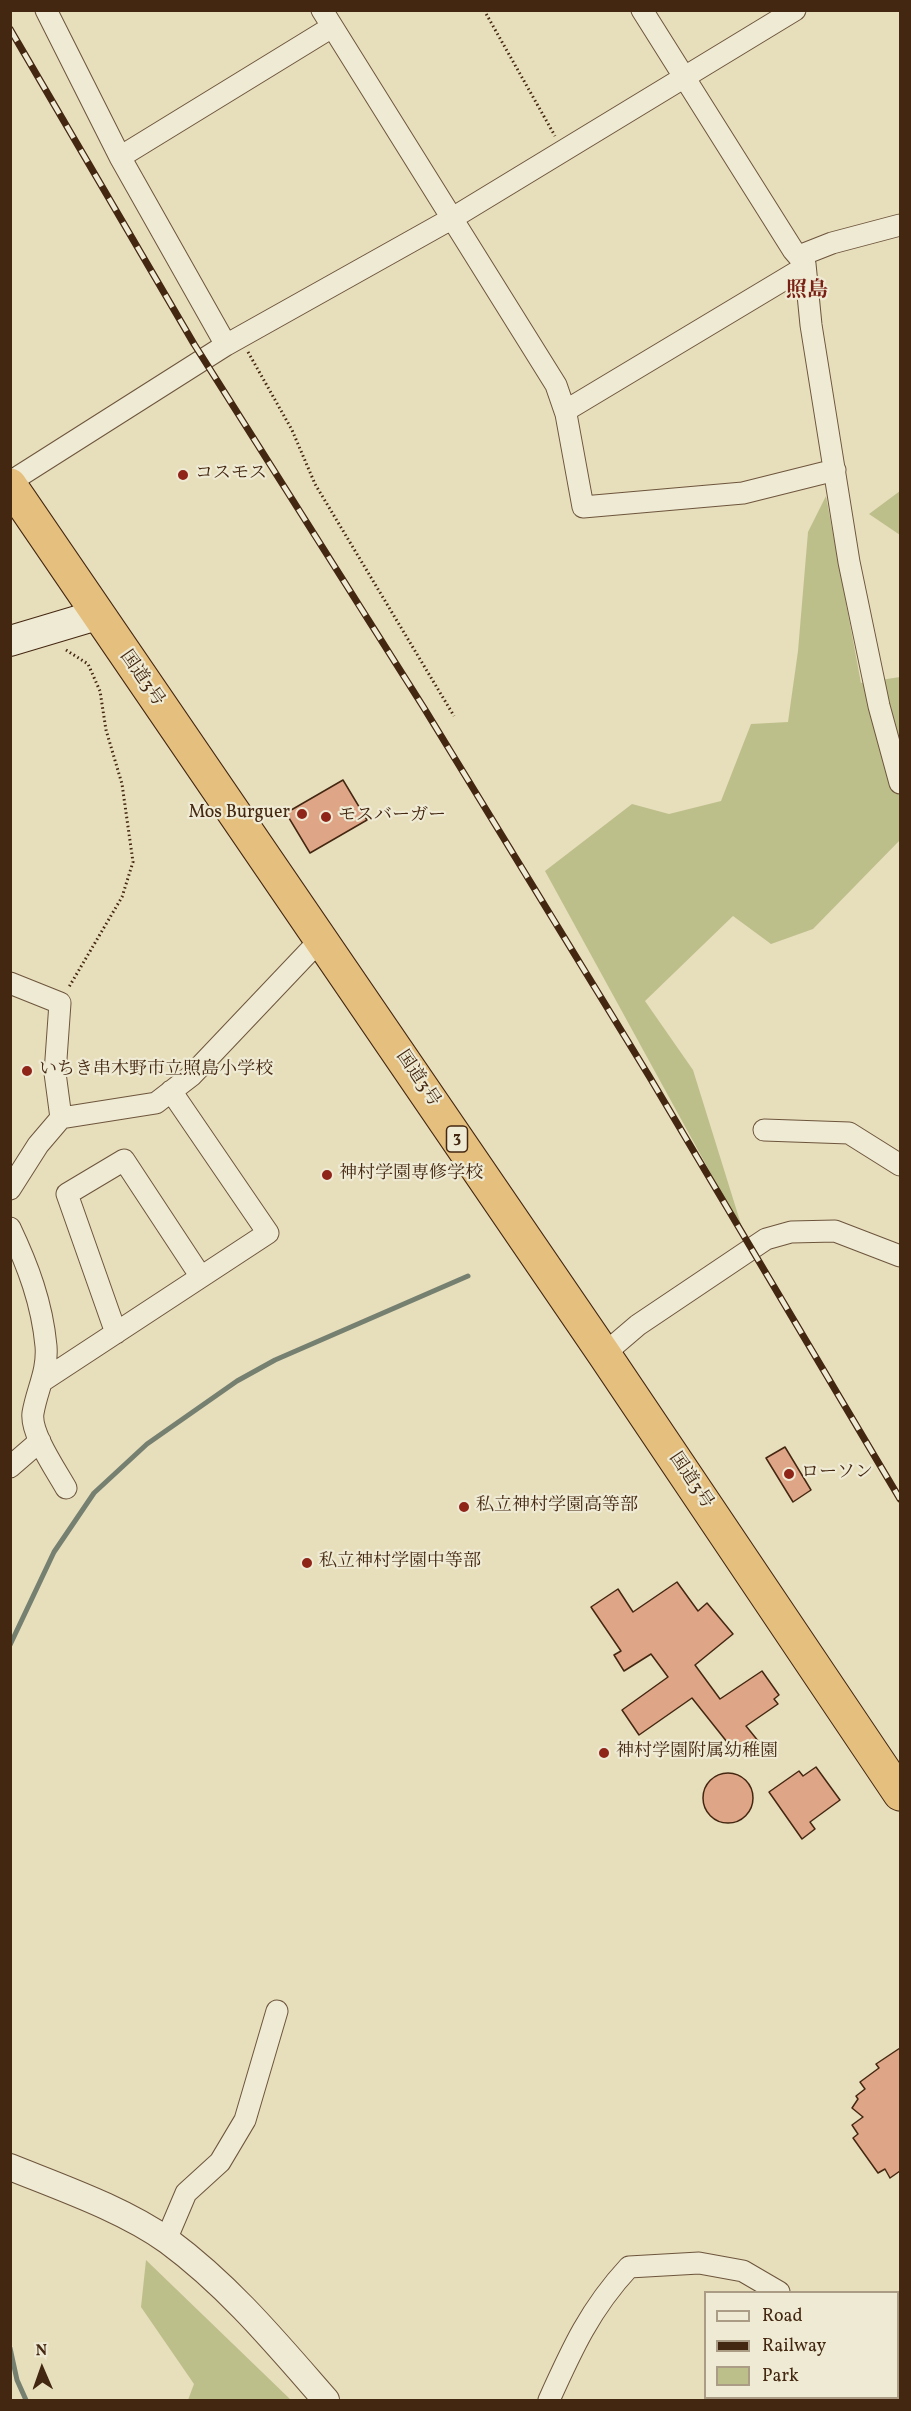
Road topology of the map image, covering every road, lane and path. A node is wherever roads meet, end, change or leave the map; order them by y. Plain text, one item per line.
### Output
1 (46, 10) edge
2 (484, 10) edge
3 (642, 10) edge
4 (795, 10) edge
5 (327, 19) edge
6 (683, 78) junction
7 (563, 151) junction
8 (120, 157) junction
9 (451, 219) junction
10 (900, 225) edge
11 (802, 262) junction
12 (233, 341) junction
13 (565, 411) junction
14 (835, 470) junction
15 (10, 484) edge
16 (97, 615) junction
17 (40, 632) junction
18 (10, 641) edge
19 (454, 716) dead end
20 (900, 783) edge
21 (321, 939) junction
22 (10, 983) edge
23 (60, 1003) junction
24 (171, 1091) junction
25 (61, 1118) junction
26 (764, 1130) dead end
27 (900, 1165) edge
28 (10, 1190) edge
29 (10, 1228) edge
30 (900, 1256) edge
31 (201, 1277) junction
32 (116, 1333) junction
33 (604, 1354) junction
34 (44, 1380) junction
35 (40, 1441) junction
36 (10, 1467) edge
37 (66, 1488) dead end
38 (900, 1794) edge
39 (277, 2011) dead end
40 (10, 2167) edge
41 (166, 2240) junction
42 (777, 2291) edge
43 (326, 2400) edge
44 (549, 2400) edge

1 - 8 street
2 - 7 path
3 - 6 street
4 - 6 street
5 - 8 street
5 - 9 street
6 - 7 street
6 - 11 street
7 - 9 street
8 - 12 street
9 - 12 street
9 - 13 street
10 - 11 street
11 - 13 street
11 - 14 street
12 - 15 street
12 - 19 path
13 - 14 street
14 - 20 street
15 - 16 highway, 国道3号 / 3
16 - 17 main road
16 - 21 highway, 国道3号 / 3
17 - 18 main road
17 - 23 path
21 - 24 street
21 - 33 highway, 国道3号 / 3
22 - 23 street
23 - 25 street
24 - 25 street
24 - 31 street
25 - 28 street
26 - 27 street
29 - 34 street
30 - 33 street
31 - 32 street
31 - 32 street
32 - 34 street
33 - 38 highway, 国道3号 / 3
34 - 35 street
35 - 36 street
35 - 37 street
39 - 41 street
40 - 41 street
41 - 43 street
42 - 44 street

